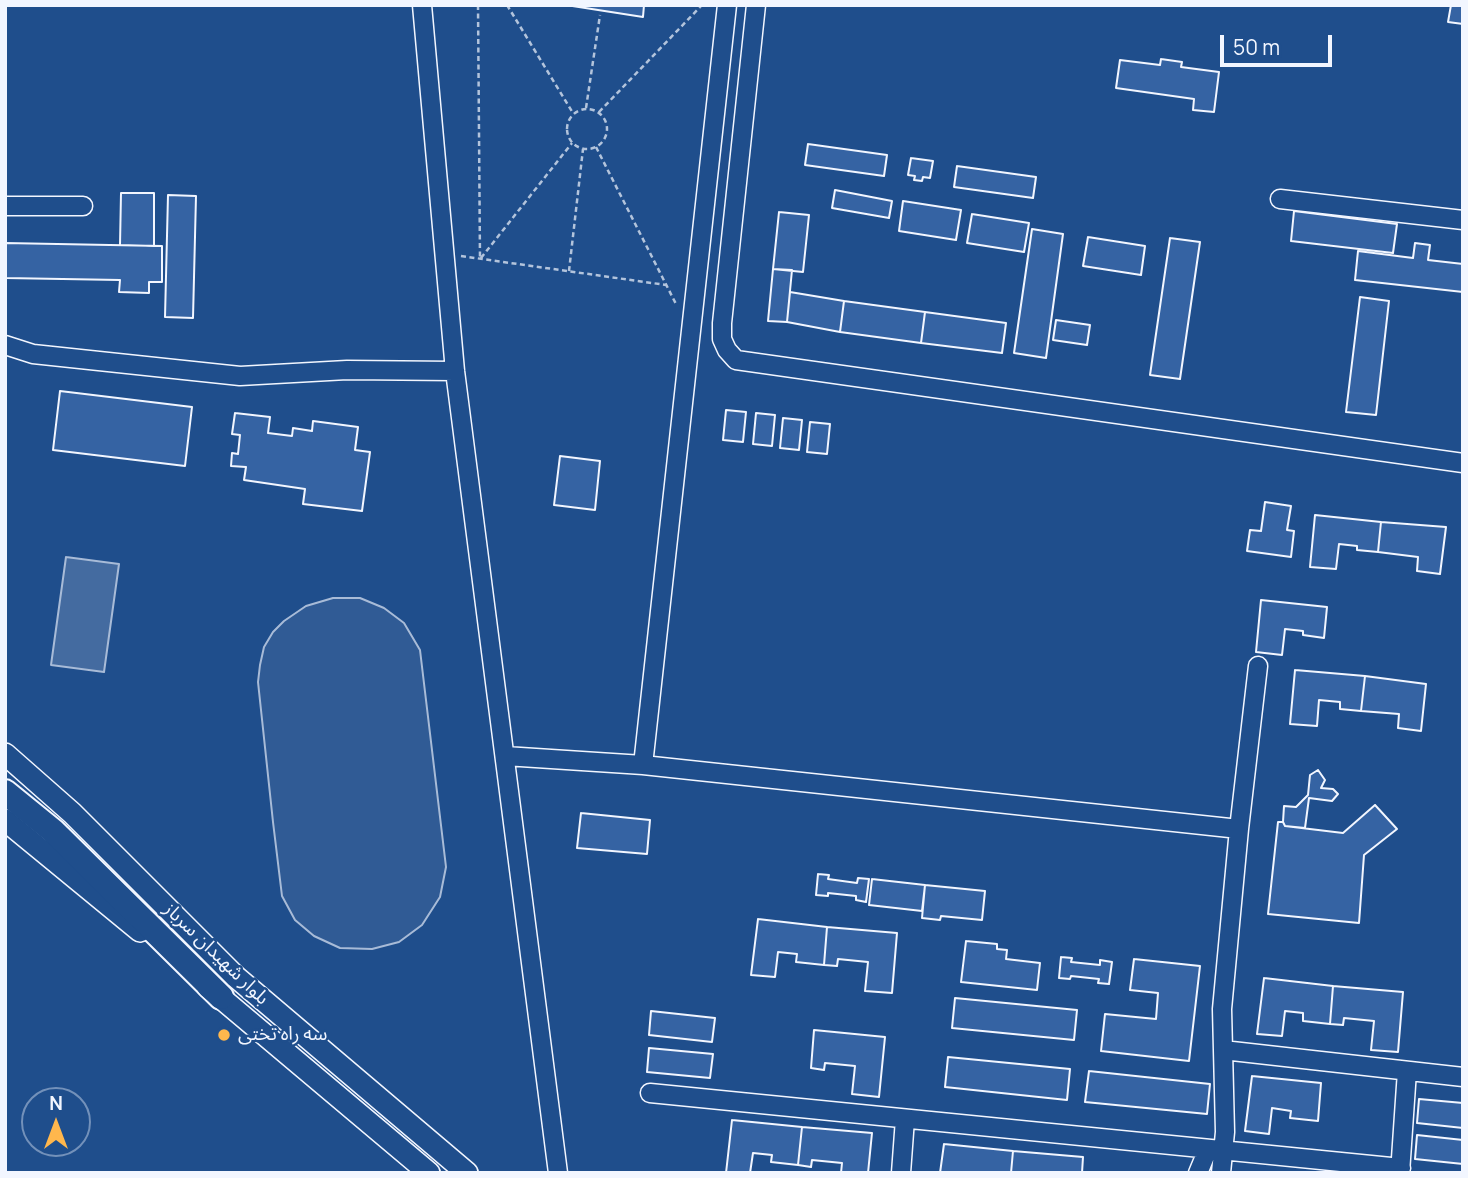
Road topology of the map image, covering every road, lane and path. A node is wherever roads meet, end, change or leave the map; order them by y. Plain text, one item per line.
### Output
1 (478, 5) edge
2 (507, 5) edge
3 (702, 5) edge
4 (727, 5) edge
5 (756, 5) edge
6 (420, 7) edge
7 (600, 15) dead end
8 (586, 108) junction
9 (599, 112) junction
10 (573, 113) junction
11 (572, 143) junction
12 (596, 147) junction
13 (583, 149) junction
14 (1280, 199) dead end
15 (5, 206) edge
16 (83, 206) dead end
17 (1463, 220) edge
18 (444, 254) junction
19 (480, 259) junction
20 (569, 271) junction
21 (666, 285) junction
22 (691, 333) junction
23 (5, 345) edge
24 (455, 371) junction
25 (1463, 463) edge
26 (1258, 666) dead end
27 (5, 754) edge
28 (505, 756) junction
29 (643, 765) junction
30 (5, 792) edge
31 (5, 820) edge
32 (1239, 829) junction
33 (221, 997) junction
34 (1223, 1050) junction
35 (1407, 1071) junction
36 (1463, 1077) edge
37 (650, 1093) dead end
38 (905, 1119) junction
39 (1215, 1150) junction
40 (1401, 1170) edge
41 (429, 1173) edge
42 (467, 1173) edge
43 (558, 1173) edge
44 (901, 1173) edge
45 (1198, 1173) edge
46 (1221, 1173) edge

1 - 19 path
2 - 10 path
3 - 9 path
4 - 22 lane
5 - 25 lane
6 - 18 lane
7 - 8 path
8 - 9 path
8 - 10 path
9 - 12 path
10 - 11 path
11 - 13 path
11 - 19 path
12 - 13 path
12 - 21 path
13 - 20 path
14 - 17 lane
15 - 16 lane
18 - 19 path
18 - 24 lane
19 - 20 path
20 - 21 path
21 - 22 path
22 - 29 lane
23 - 24 lane
24 - 28 lane
26 - 32 lane
27 - 42 main road, بلوار شهیدان سرباز
28 - 29 lane
28 - 43 lane
29 - 32 lane
30 - 33 highway
31 - 33 main road, بلوار شهیدان سرباز
32 - 34 lane
33 - 41 main road, بلوار شهیدان سرباز
34 - 35 lane
34 - 39 lane
35 - 36 lane
35 - 40 lane
37 - 38 lane
38 - 39 lane
38 - 44 lane
39 - 40 lane
39 - 45 lane
39 - 46 lane

